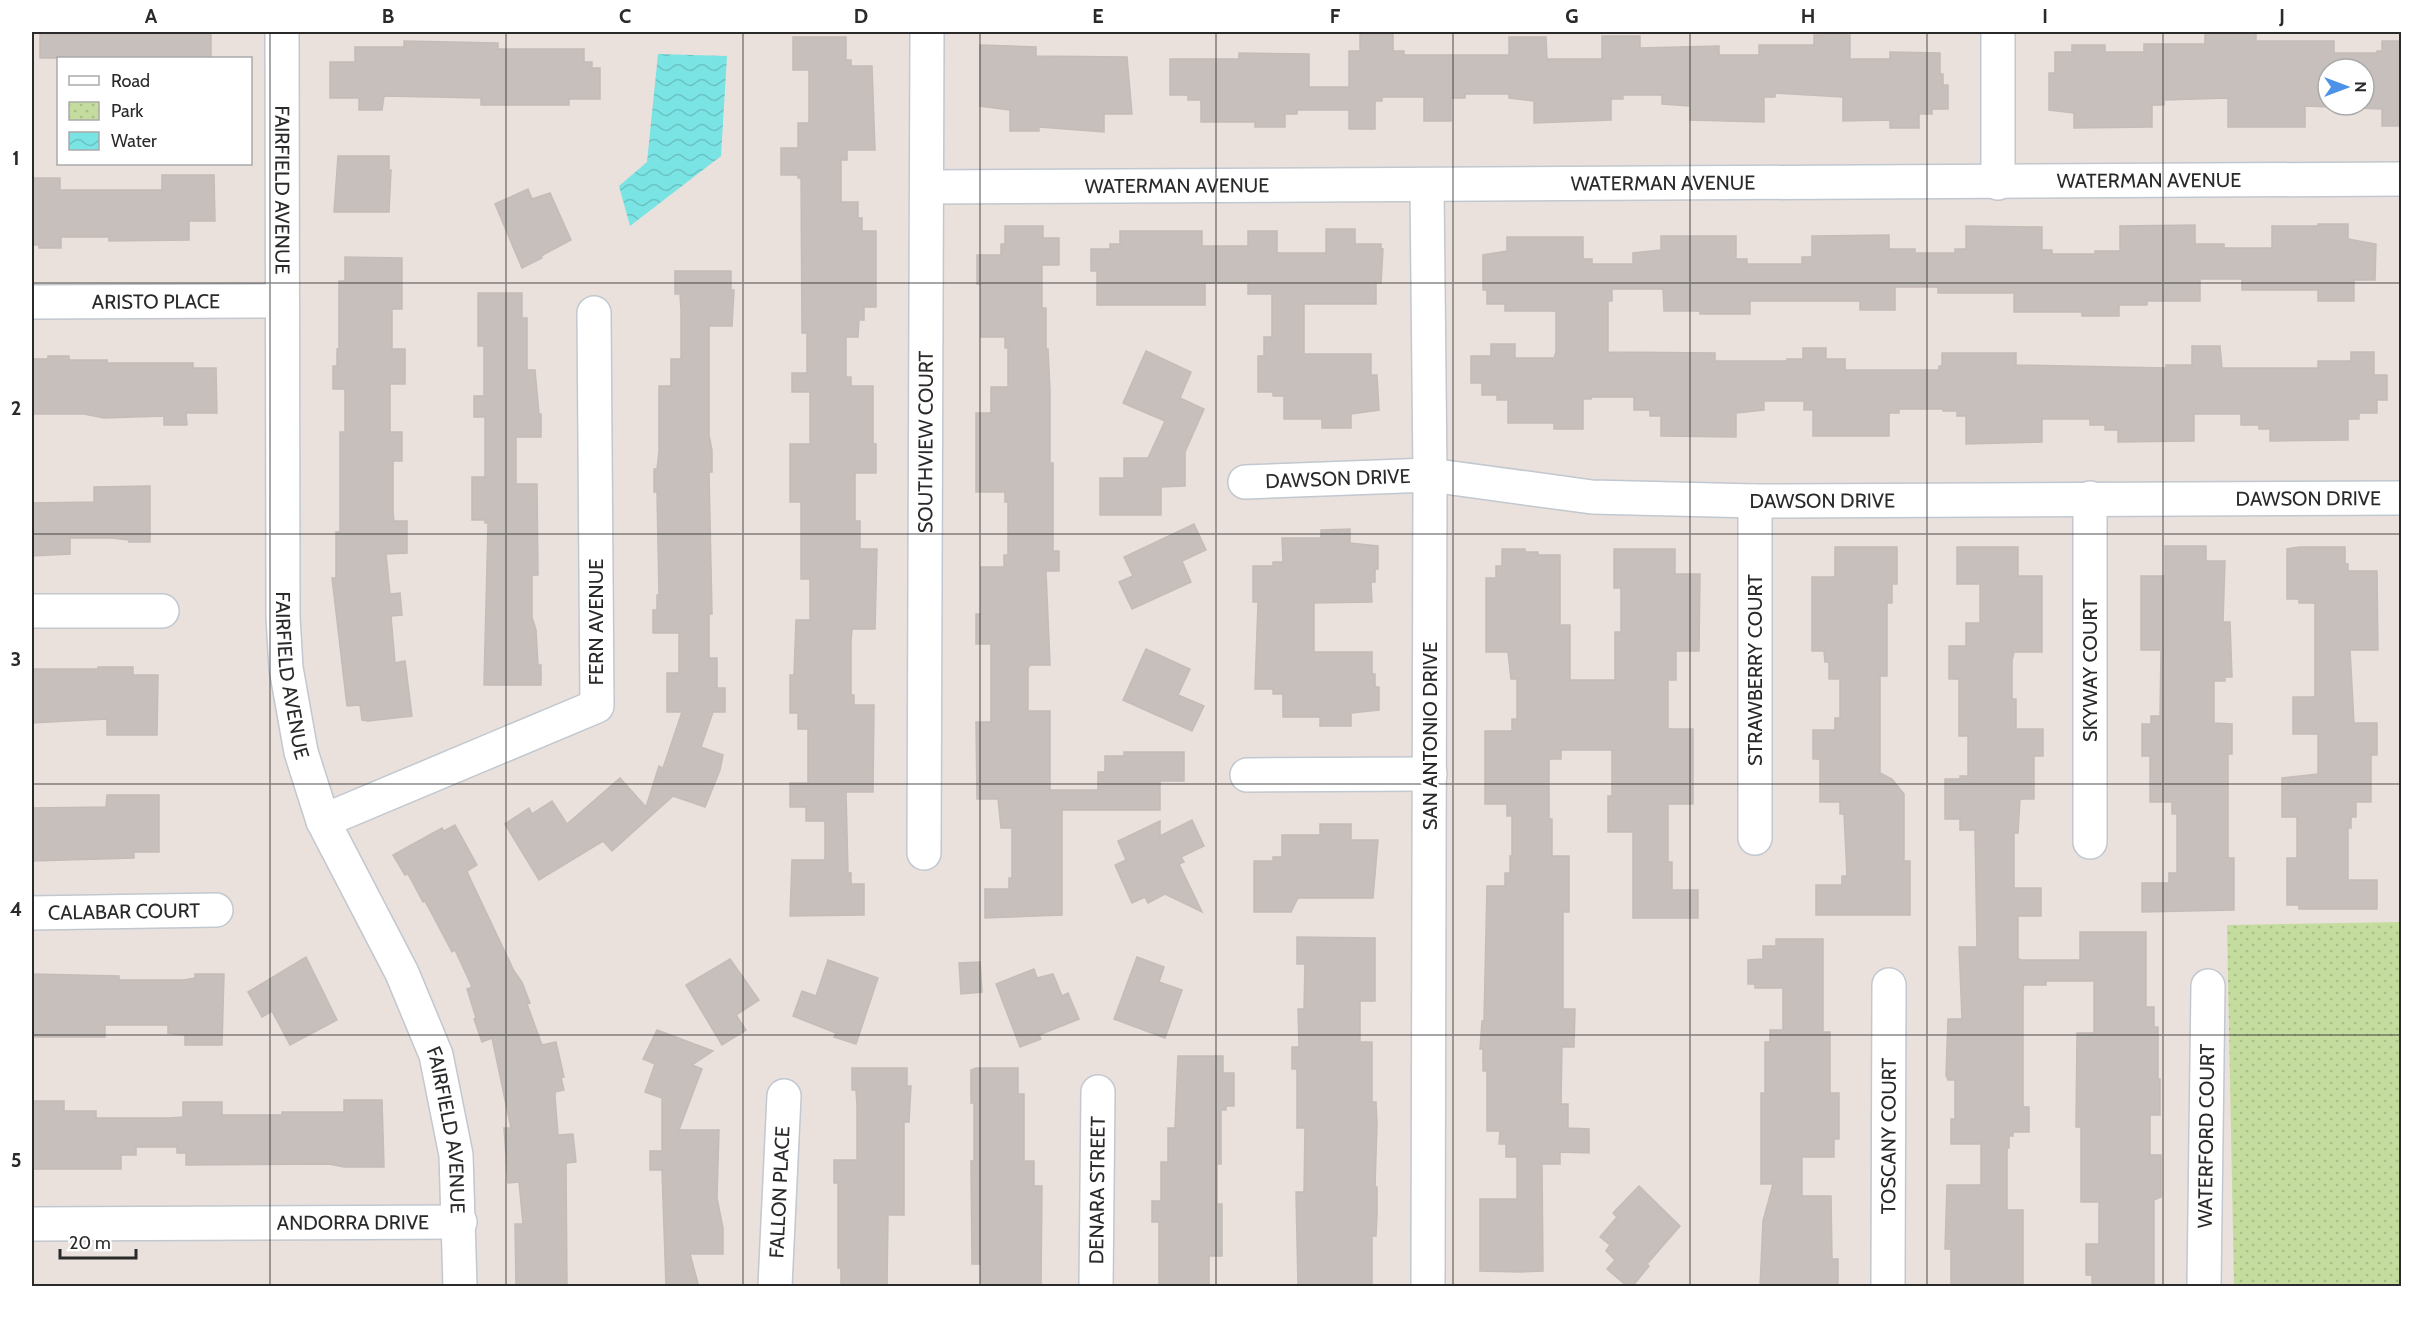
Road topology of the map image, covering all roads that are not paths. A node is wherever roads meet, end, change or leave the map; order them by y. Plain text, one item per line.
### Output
1 (282, 32) edge
2 (927, 32) edge
3 (1998, 32) edge
4 (2402, 179) edge
5 (1998, 183) junction
6 (1427, 186) junction
7 (927, 188) junction
8 (282, 301) junction
9 (32, 302) edge
10 (594, 313) dead end
11 (1430, 475) junction
12 (1245, 482) dead end
13 (2090, 498) junction
14 (2402, 498) edge
15 (1755, 501) junction
16 (32, 611) edge
17 (162, 611) dead end
18 (1430, 774) junction
19 (1247, 775) dead end
20 (323, 821) junction
21 (1755, 838) dead end
22 (2090, 842) dead end
23 (924, 853) dead end
24 (216, 910) dead end
25 (32, 914) edge
26 (1889, 985) dead end
27 (2208, 987) dead end
28 (1098, 1092) dead end
29 (784, 1096) dead end
30 (460, 1222) junction
31 (32, 1224) edge
32 (460, 1287) edge
33 (775, 1287) edge
34 (1096, 1287) edge
35 (1428, 1287) edge
36 (1888, 1287) edge
37 (2204, 1287) edge

1 - 8 street, FAIRFIELD AVENUE
2 - 7 street, SOUTHVIEW COURT
3 - 5 street
4 - 5 street, WATERMAN AVENUE
5 - 6 street, WATERMAN AVENUE
6 - 7 street, WATERMAN AVENUE
6 - 11 street, SAN ANTONIO DRIVE
7 - 23 street, SOUTHVIEW COURT
8 - 9 street, ARISTO PLACE
8 - 20 street, FAIRFIELD AVENUE
10 - 20 street, FERN AVENUE
11 - 12 street, DAWSON DRIVE
11 - 15 street, DAWSON DRIVE
11 - 18 street, SAN ANTONIO DRIVE
13 - 14 street, DAWSON DRIVE
13 - 15 street, DAWSON DRIVE
13 - 22 street, SKYWAY COURT
15 - 21 street, STRAWBERRY COURT
16 - 17 street
18 - 19 street
18 - 35 street, SAN ANTONIO DRIVE
20 - 30 street, FAIRFIELD AVENUE
24 - 25 street, CALABAR COURT
26 - 36 street, TOSCANY COURT
27 - 37 street, WATERFORD COURT
28 - 34 street, DENARA STREET
29 - 33 street, FALLON PLACE
30 - 31 street, ANDORRA DRIVE
30 - 32 street, FAIRFIELD AVENUE

